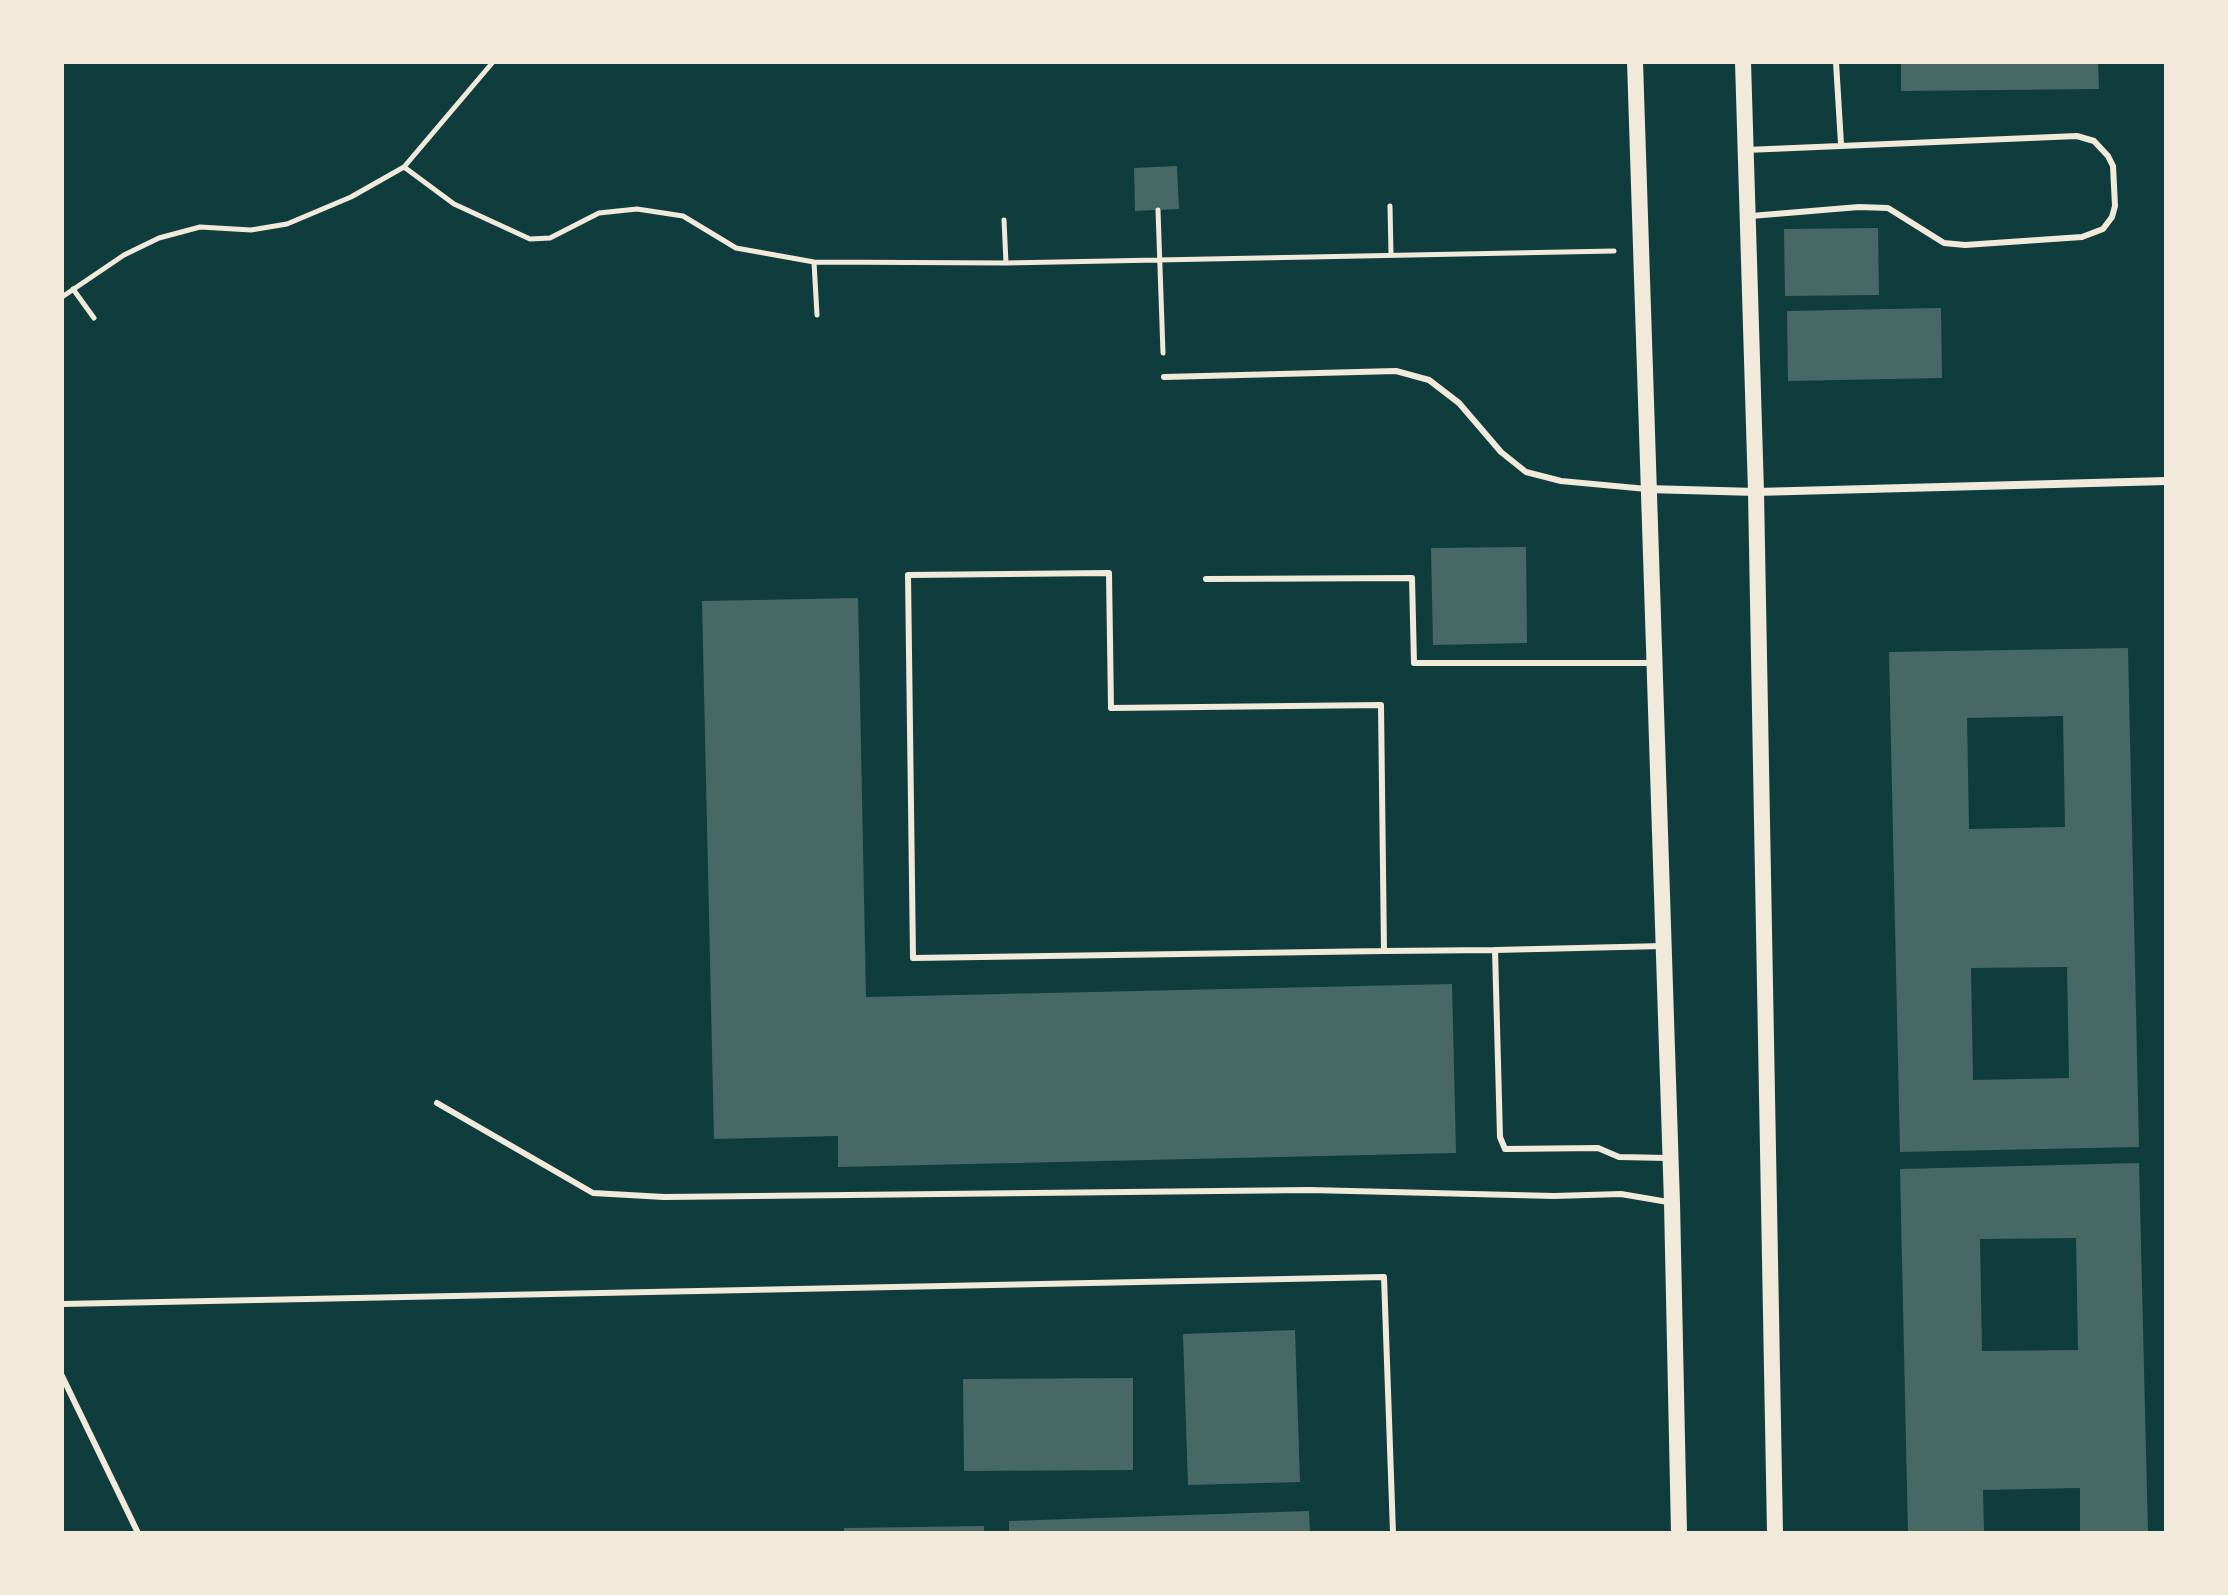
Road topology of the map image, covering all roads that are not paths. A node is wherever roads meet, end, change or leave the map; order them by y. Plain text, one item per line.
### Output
1 (1635, 62) edge
2 (1743, 62) edge
3 (1836, 62) edge
4 (1841, 144) junction
5 (1746, 150) junction
6 (1747, 216) junction
7 (1164, 377) road end
8 (2166, 481) edge
9 (1647, 489) junction
10 (1756, 492) junction
11 (1206, 579) dead end
12 (1653, 663) junction
13 (1663, 946) junction
14 (1495, 950) junction
15 (1384, 951) junction
16 (437, 1103) dead end
17 (1670, 1158) junction
18 (1672, 1203) junction
19 (62, 1304) edge
20 (62, 1376) edge
21 (138, 1533) edge
22 (1393, 1533) edge
23 (1679, 1533) edge
24 (1775, 1533) edge

1 - 9 main road
2 - 5 main road
3 - 4 lane
4 - 5 lane
4 - 6 lane
5 - 6 main road
6 - 10 main road
7 - 9 lane
8 - 10 street
9 - 10 street
9 - 12 main road
10 - 24 main road
11 - 12 lane
12 - 13 main road
13 - 14 lane
13 - 17 main road
14 - 15 lane
14 - 17 lane
15 - 15 lane
16 - 18 lane
17 - 18 main road
18 - 23 main road
19 - 22 lane
20 - 21 lane

